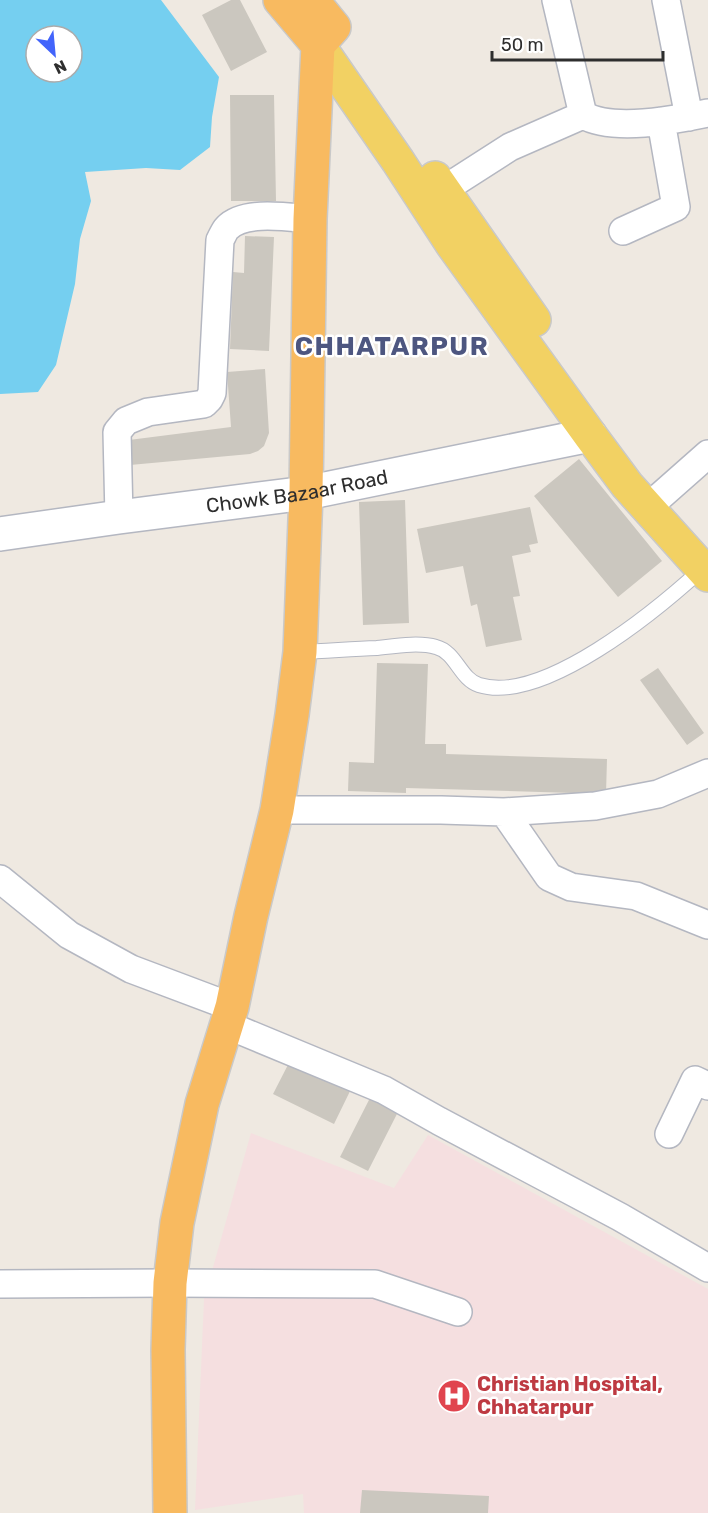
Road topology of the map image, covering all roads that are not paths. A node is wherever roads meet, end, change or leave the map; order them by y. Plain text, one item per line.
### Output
1 (280, 0) edge
2 (312, 0) edge
3 (556, 0) edge
4 (666, 0) edge
5 (326, 36) junction
6 (583, 115) junction
7 (699, 115) edge
8 (661, 121) junction
9 (443, 190) junction
10 (310, 219) junction
11 (623, 231) dead end
12 (590, 435) junction
13 (708, 454) edge
14 (306, 493) junction
15 (654, 501) junction
16 (119, 517) junction
17 (0, 534) edge
18 (706, 562) edge
19 (300, 652) junction
20 (708, 772) edge
21 (277, 810) junction
22 (504, 812) junction
23 (0, 879) edge
24 (708, 925) edge
25 (229, 1016) junction
26 (708, 1086) edge
27 (669, 1134) dead end
28 (708, 1268) edge
29 (170, 1283) junction
30 (0, 1284) edge
31 (458, 1312) dead end
32 (170, 1513) edge

1 - 5 highway
2 - 5 highway
3 - 6 street
4 - 7 street
5 - 9 main road
5 - 10 highway
5 - 12 main road
6 - 8 street
6 - 9 street
7 - 8 street
8 - 11 street
9 - 15 main road
10 - 14 highway
10 - 16 street
12 - 14 main road, Chowk Bazaar Road
12 - 15 main road
13 - 15 street
14 - 16 main road, Chowk Bazaar Road
14 - 19 highway
15 - 18 main road
16 - 17 main road, Chowk Bazaar Road
18 - 19 lane
19 - 21 highway
20 - 22 street
21 - 22 street
21 - 25 highway
22 - 24 street
23 - 25 street
25 - 28 street
25 - 29 highway
26 - 27 street
29 - 30 street
29 - 31 street
29 - 32 highway

